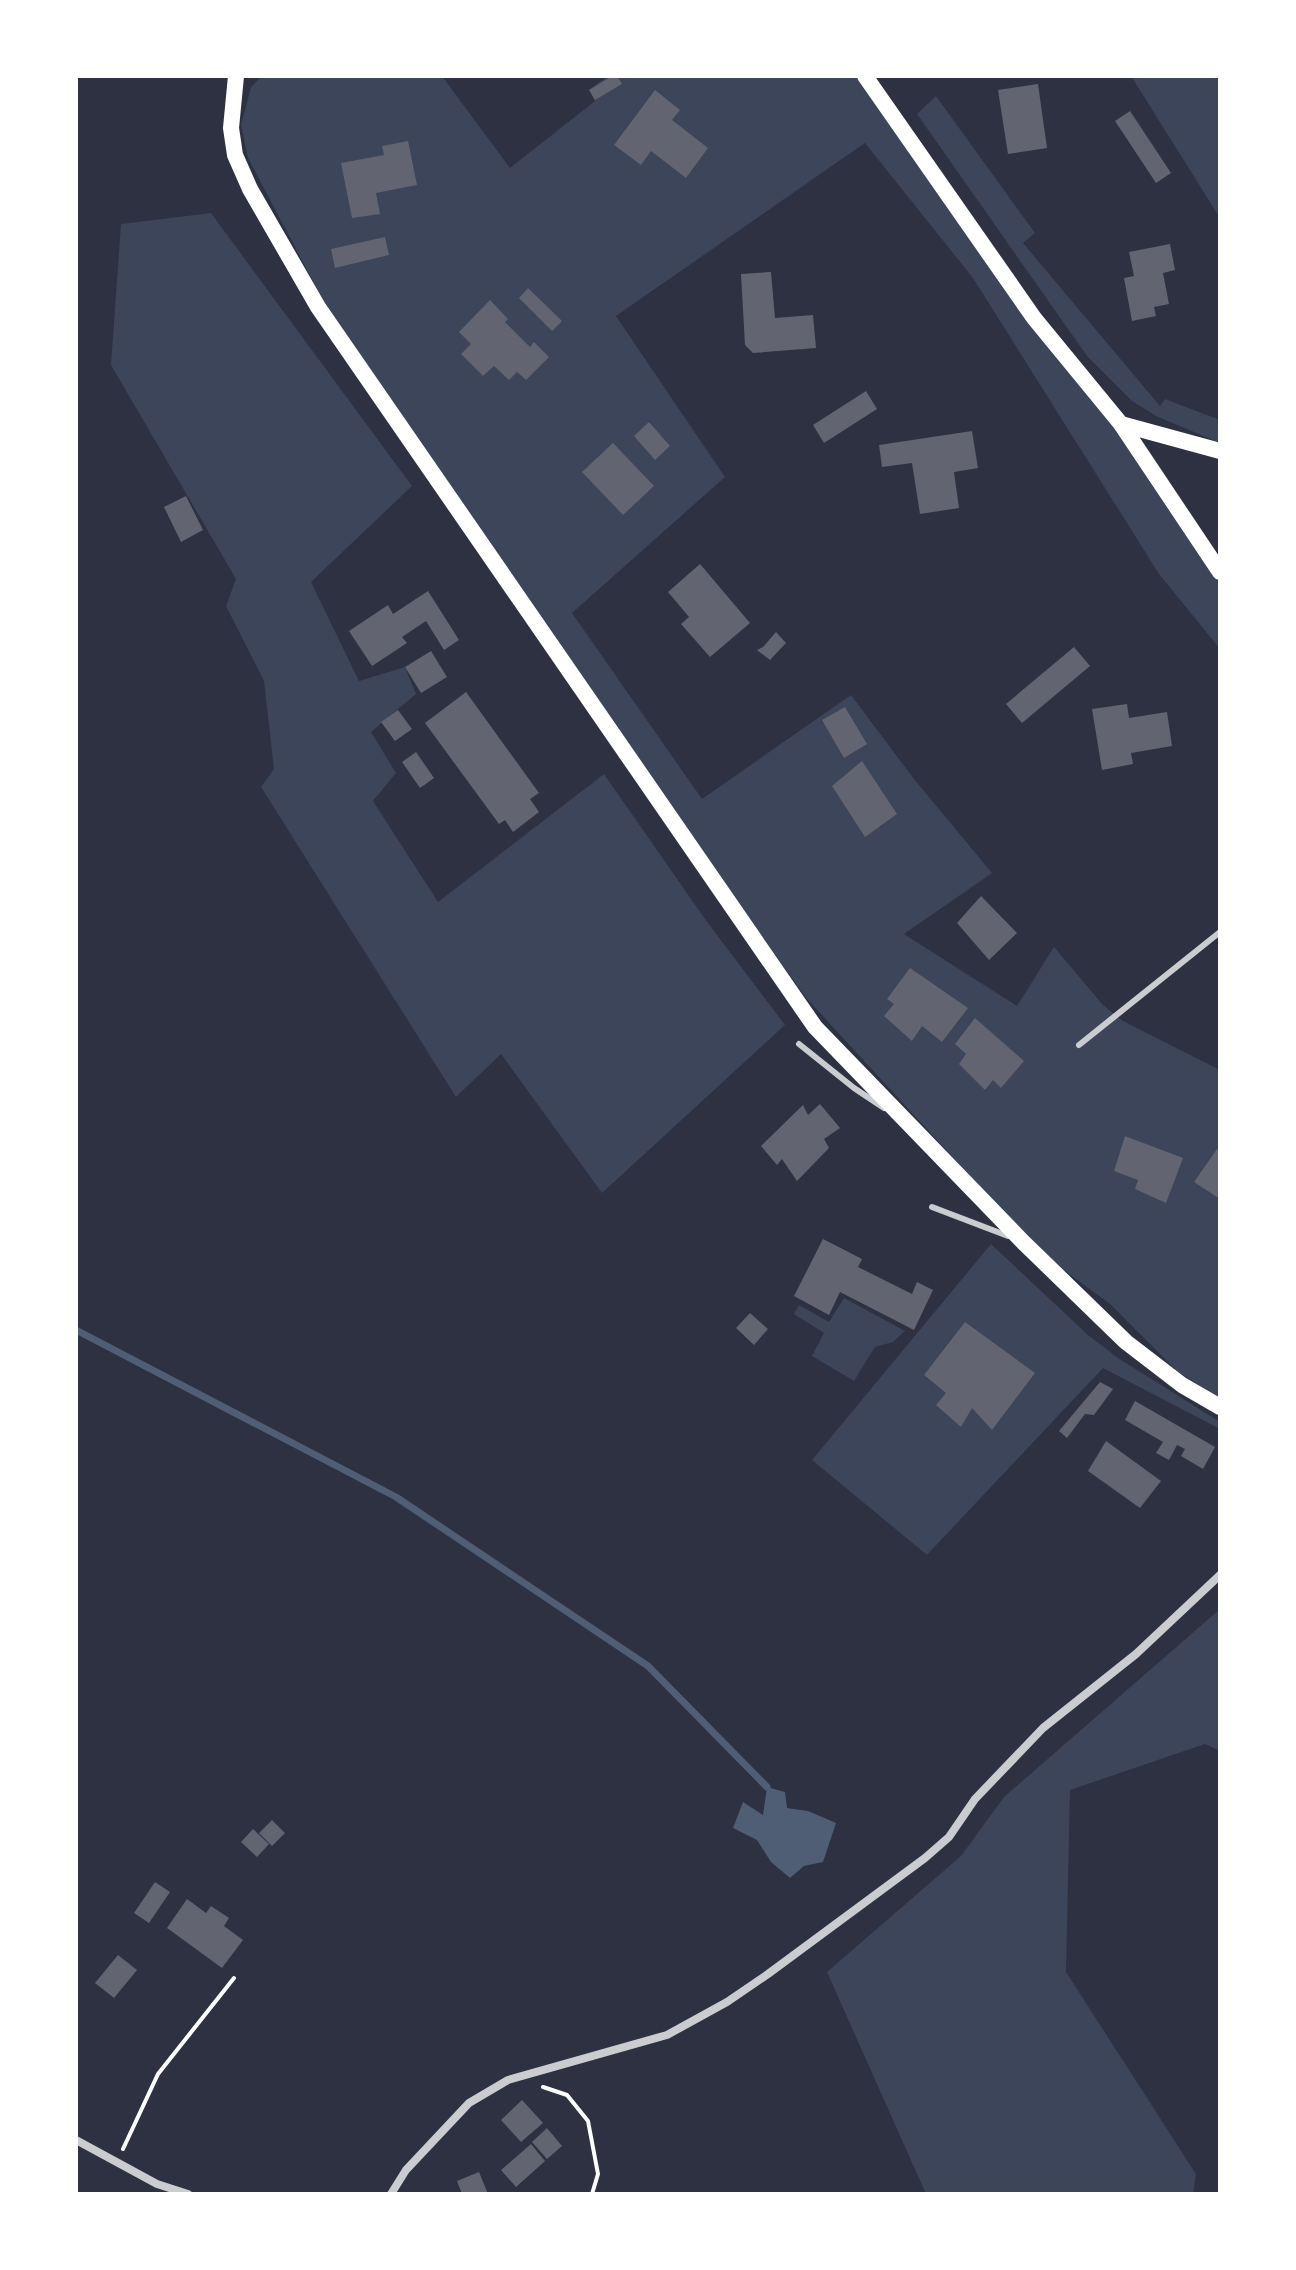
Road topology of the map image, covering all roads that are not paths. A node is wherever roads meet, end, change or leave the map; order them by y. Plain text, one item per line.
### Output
1 (236, 76) edge
2 (865, 76) edge
3 (1121, 424) junction
4 (1220, 451) edge
5 (1220, 572) edge
6 (1220, 932) edge
7 (799, 1044) dead end
8 (1079, 1045) dead end
9 (904, 1121) junction
10 (932, 1207) dead end
11 (1023, 1242) junction
12 (1220, 1407) edge
13 (1220, 1575) edge
14 (76, 2140) edge
15 (188, 2194) edge
16 (391, 2194) edge

1 - 9 main road
2 - 3 main road
3 - 4 main road
3 - 5 main road
6 - 8 lane
7 - 9 lane
9 - 11 main road
10 - 11 lane
11 - 12 main road
13 - 16 street
14 - 15 street

